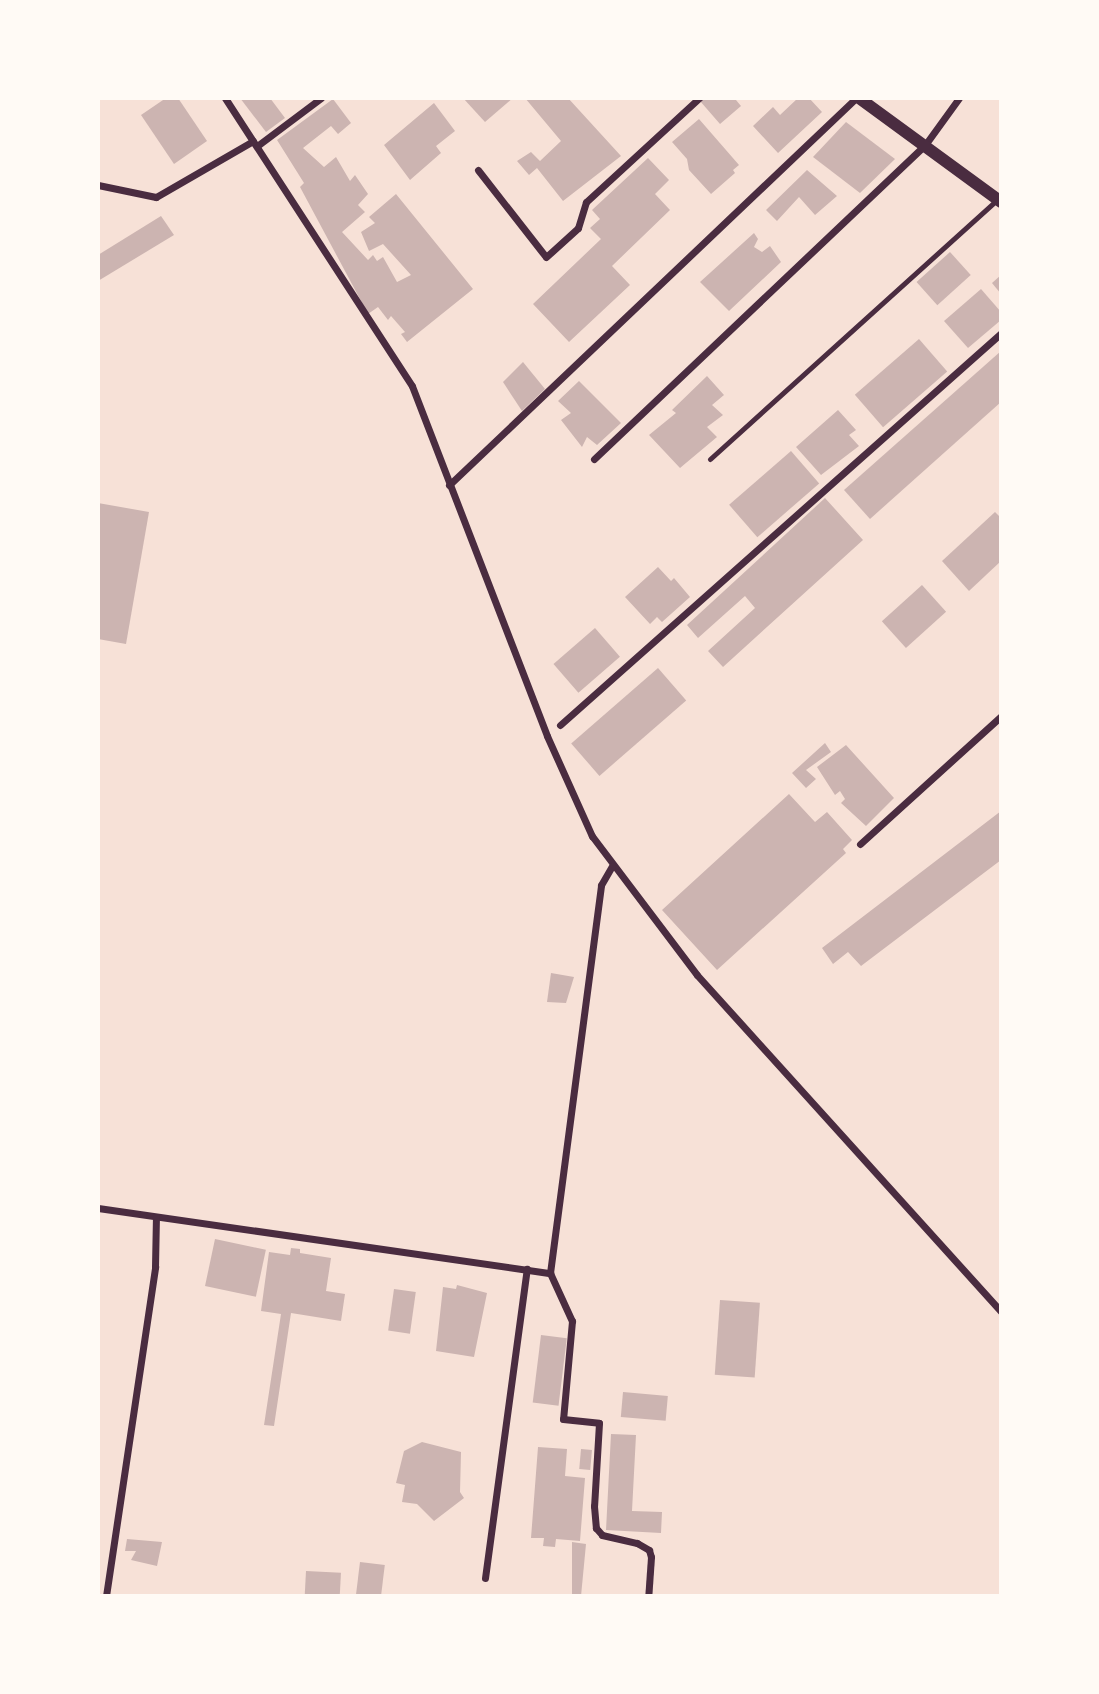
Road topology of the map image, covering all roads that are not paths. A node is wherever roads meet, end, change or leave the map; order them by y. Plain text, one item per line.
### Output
1 (225, 98) edge
2 (321, 98) edge
3 (699, 98) edge
4 (858, 98) edge
5 (959, 98) edge
6 (255, 143) junction
7 (925, 145) junction
8 (478, 170) dead end
9 (98, 185) edge
10 (999, 201) edge
11 (1001, 333) edge
12 (594, 459) dead end
13 (710, 459) dead end
14 (449, 485) junction
15 (1001, 716) edge
16 (559, 725) dead end
17 (860, 844) dead end
18 (612, 866) junction
19 (98, 1208) edge
20 (156, 1217) junction
21 (527, 1269) junction
22 (550, 1273) junction
23 (1001, 1312) edge
24 (485, 1578) dead end
25 (106, 1596) edge
26 (648, 1596) edge

1 - 6 street
2 - 6 street
3 - 8 street
4 - 7 street
4 - 14 street
5 - 7 street
6 - 9 street
6 - 14 street
7 - 10 street
7 - 12 street
10 - 13 lane
11 - 16 street
14 - 18 street
15 - 17 street
18 - 22 street
18 - 23 street
19 - 20 street
20 - 21 street
20 - 25 street
21 - 22 street
21 - 24 street
22 - 26 street

